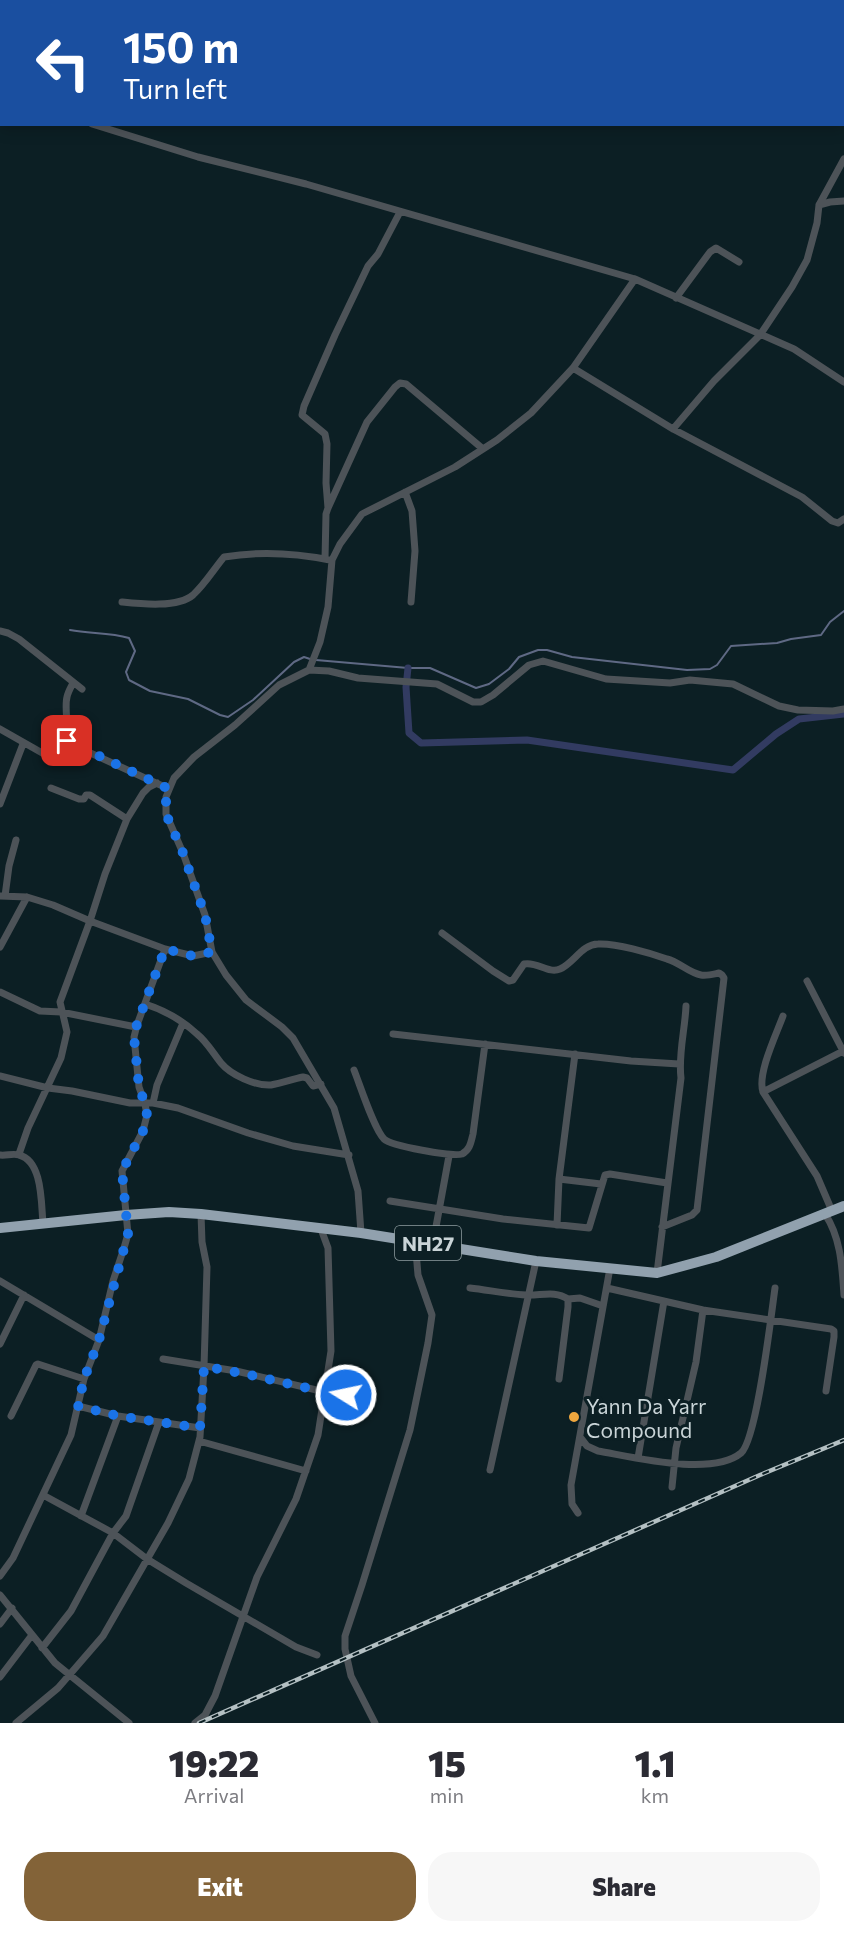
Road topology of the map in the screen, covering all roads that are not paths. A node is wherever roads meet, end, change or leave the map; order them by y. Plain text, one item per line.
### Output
1 (98, 126) edge
2 (844, 159) edge
3 (844, 201) edge
4 (819, 205) junction
5 (400, 212) junction
6 (739, 262) dead end
7 (635, 279) junction
8 (676, 298) junction
9 (760, 335) junction
10 (573, 368) junction
11 (844, 372) edge
12 (841, 381) edge
13 (673, 429) junction
14 (483, 449) junction
15 (405, 492) junction
16 (328, 508) junction
17 (844, 519) edge
18 (329, 559) junction
19 (122, 602) dead end
20 (411, 602) dead end
21 (0, 631) edge
22 (311, 667) junction
23 (74, 683) junction
24 (82, 689) dead end
25 (844, 709) edge
26 (0, 729) edge
27 (49, 734) dead end
28 (67, 741) junction
29 (23, 744) junction
30 (44, 754) dead end
31 (157, 783) junction
32 (51, 788) dead end
33 (169, 789) junction
34 (0, 804) edge
35 (127, 819) junction
36 (16, 840) dead end
37 (3, 896) edge
38 (27, 897) junction
39 (90, 921) junction
40 (442, 933) dead end
41 (1, 944) edge
42 (165, 949) junction
43 (212, 952) junction
44 (807, 981) dead end
45 (0, 992) edge
46 (145, 1004) junction
47 (686, 1006) dead end
48 (61, 1012) junction
49 (783, 1017) dead end
50 (183, 1023) junction
51 (136, 1027) junction
52 (393, 1034) dead end
53 (485, 1044) junction
54 (843, 1049) edge
55 (575, 1054) junction
56 (679, 1064) junction
57 (354, 1070) dead end
58 (0, 1076) edge
59 (321, 1084) junction
60 (48, 1088) junction
61 (763, 1092) junction
62 (149, 1104) junction
63 (19, 1154) junction
64 (0, 1155) edge
65 (349, 1155) junction
66 (449, 1156) junction
67 (559, 1179) junction
68 (667, 1183) junction
69 (602, 1185) junction
70 (390, 1201) dead end
71 (844, 1206) edge
72 (438, 1209) junction
73 (828, 1213) junction
74 (201, 1214) junction
75 (126, 1215) junction
76 (43, 1223) junction
77 (557, 1225) junction
78 (662, 1227) junction
79 (0, 1228) edge
80 (321, 1229) junction
81 (361, 1233) junction
82 (415, 1240) junction
83 (433, 1244) junction
84 (536, 1261) junction
85 (610, 1268) junction
86 (657, 1273) junction
87 (0, 1281) edge
88 (470, 1288) dead end
89 (607, 1288) junction
90 (775, 1288) dead end
91 (24, 1295) junction
92 (844, 1295) edge
93 (528, 1296) junction
94 (568, 1299) junction
95 (664, 1301) junction
96 (603, 1306) junction
97 (703, 1310) junction
98 (771, 1320) junction
99 (99, 1340) junction
100 (0, 1344) edge
101 (164, 1359) dead end
102 (204, 1367) junction
103 (84, 1379) junction
104 (559, 1379) dead end
105 (826, 1391) dead end
106 (325, 1392) junction
107 (346, 1395) dead end
108 (78, 1406) junction
109 (11, 1416) dead end
110 (118, 1416) junction
111 (159, 1422) junction
112 (200, 1428) junction
113 (580, 1437) junction
114 (199, 1441) junction
115 (638, 1458) junction
116 (674, 1463) junction
117 (490, 1470) dead end
118 (306, 1472) junction
119 (672, 1487) dead end
120 (43, 1495) junction
121 (578, 1513) dead end
122 (81, 1516) junction
123 (113, 1533) junction
124 (147, 1559) junction
125 (0, 1576) edge
126 (0, 1595) edge
127 (12, 1608) junction
128 (243, 1616) junction
129 (0, 1624) edge
130 (32, 1635) junction
131 (42, 1648) junction
132 (317, 1655) dead end
133 (70, 1676) junction
134 (0, 1677) edge
135 (20, 1722) edge
136 (129, 1723) edge
137 (195, 1723) edge
138 (375, 1723) edge

1 - 5 street
2 - 4 street
3 - 4 street
4 - 9 street
5 - 7 street
5 - 16 street
6 - 8 street
7 - 8 street
7 - 10 street
8 - 9 street
9 - 12 street
9 - 13 street
10 - 13 street
10 - 14 street
11 - 12 street
13 - 17 street
14 - 15 street
14 - 16 street
15 - 18 street
15 - 20 street
16 - 18 street
18 - 19 street
18 - 22 street
21 - 23 street
22 - 25 street
22 - 33 street
23 - 24 street
23 - 28 street
26 - 29 street
27 - 28 street
28 - 31 street
29 - 30 street
29 - 34 street
31 - 33 street
31 - 35 street
32 - 35 street
33 - 43 street
35 - 39 street
36 - 37 street
37 - 38 street
38 - 39 street
38 - 41 street
39 - 42 street
39 - 48 street
40 - 78 street
42 - 43 street
42 - 46 street
43 - 59 street
44 - 54 street
45 - 48 street
46 - 50 street
46 - 51 street
47 - 56 street
48 - 51 street
48 - 60 street
49 - 61 street
50 - 59 street
50 - 62 street
51 - 62 street
52 - 53 street
53 - 55 street
53 - 66 street
54 - 61 street
55 - 56 street
55 - 67 street
56 - 68 street
57 - 66 street
58 - 60 street
59 - 65 street
60 - 62 street
60 - 63 street
61 - 73 street
62 - 65 street
62 - 75 street
63 - 64 street
63 - 76 street
65 - 81 street
66 - 72 street
67 - 69 street
67 - 77 street
68 - 69 street
68 - 78 street
69 - 77 street
70 - 72 street
71 - 73 highway, NH27
72 - 77 street
72 - 83 street
73 - 86 highway, NH27
73 - 92 street
74 - 75 highway, NH27
74 - 80 highway, NH27
74 - 102 street
75 - 76 highway, NH27
75 - 99 street
76 - 79 highway, NH27
78 - 86 street
80 - 81 highway, NH27
80 - 106 street
81 - 82 highway, NH27
82 - 83 highway, NH27
82 - 138 street
83 - 84 highway, NH27
84 - 85 highway, NH27
84 - 93 street
85 - 86 highway, NH27
85 - 89 street
87 - 91 street
88 - 93 street
89 - 95 street
89 - 96 street
90 - 98 street
91 - 99 street
91 - 100 street
93 - 94 street
93 - 117 street
94 - 96 street
94 - 104 street
95 - 97 street
95 - 115 street
96 - 113 street
97 - 98 street
97 - 116 street
98 - 105 street
98 - 116 street
99 - 103 street
101 - 102 street
102 - 106 street
102 - 112 street
103 - 108 street
103 - 109 street
106 - 107 street
106 - 118 street
108 - 110 street
108 - 120 street
110 - 111 street
110 - 122 street
111 - 112 street
111 - 123 street
112 - 114 street
113 - 115 street
113 - 121 street
114 - 118 street
114 - 124 street
115 - 116 street
116 - 119 street
118 - 128 street
120 - 122 street
120 - 125 street
122 - 123 street
123 - 124 street
123 - 131 street
124 - 128 street
124 - 133 street
126 - 127 street
127 - 129 street
127 - 130 street
128 - 132 street
128 - 137 street
130 - 131 street
130 - 134 street
131 - 133 street
133 - 135 street
133 - 136 street

